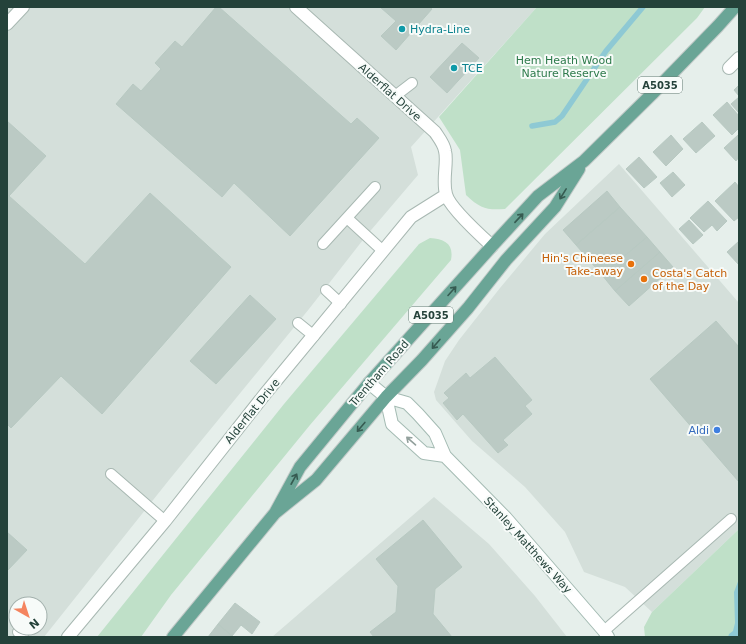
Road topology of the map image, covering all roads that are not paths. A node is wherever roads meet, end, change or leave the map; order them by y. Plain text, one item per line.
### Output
1 (23, 7) edge
2 (296, 7) edge
3 (735, 7) edge
4 (7, 24) edge
5 (739, 58) edge
6 (729, 68) dead end
7 (412, 83) dead end
8 (395, 96) junction
9 (584, 161) junction
10 (375, 187) dead end
11 (446, 195) junction
12 (346, 218) junction
13 (323, 244) dead end
14 (492, 246) junction
15 (383, 251) junction
16 (326, 290) dead end
17 (341, 304) junction
18 (298, 323) dead end
19 (314, 336) junction
20 (369, 383) junction
21 (386, 397) junction
22 (445, 456) junction
23 (112, 474) dead end
24 (275, 513) junction
25 (731, 520) dead end
26 (165, 521) junction
27 (606, 634) edge
28 (68, 637) edge
29 (173, 637) edge

1 - 4 street
2 - 8 street, Alderflat Drive
3 - 9 main road, Trentham Road / A5035
5 - 6 street
7 - 8 lane
8 - 11 street, Alderflat Drive
14 -> 9 main road, Trentham Road / A5035
9 -> 21 main road, Trentham Road / A5035
10 - 12 lane
11 - 14 street
11 - 15 street, Alderflat Drive
12 - 13 lane
12 - 15 lane
20 -> 14 main road, Trentham Road / A5035
15 - 17 street, Alderflat Drive
16 - 17 lane
17 - 19 street, Alderflat Drive
18 - 19 lane
19 - 26 street, Alderflat Drive
20 - 21 street
24 -> 20 main road, Trentham Road / A5035
21 - 22 street, Stanley Matthews Way
22 -> 21 street
21 -> 24 main road, Trentham Road / A5035
22 - 27 street, Stanley Matthews Way
23 - 26 lane
24 - 29 main road, Trentham Road / A5035
25 - 27 lane
26 - 28 street, Alderflat Drive

